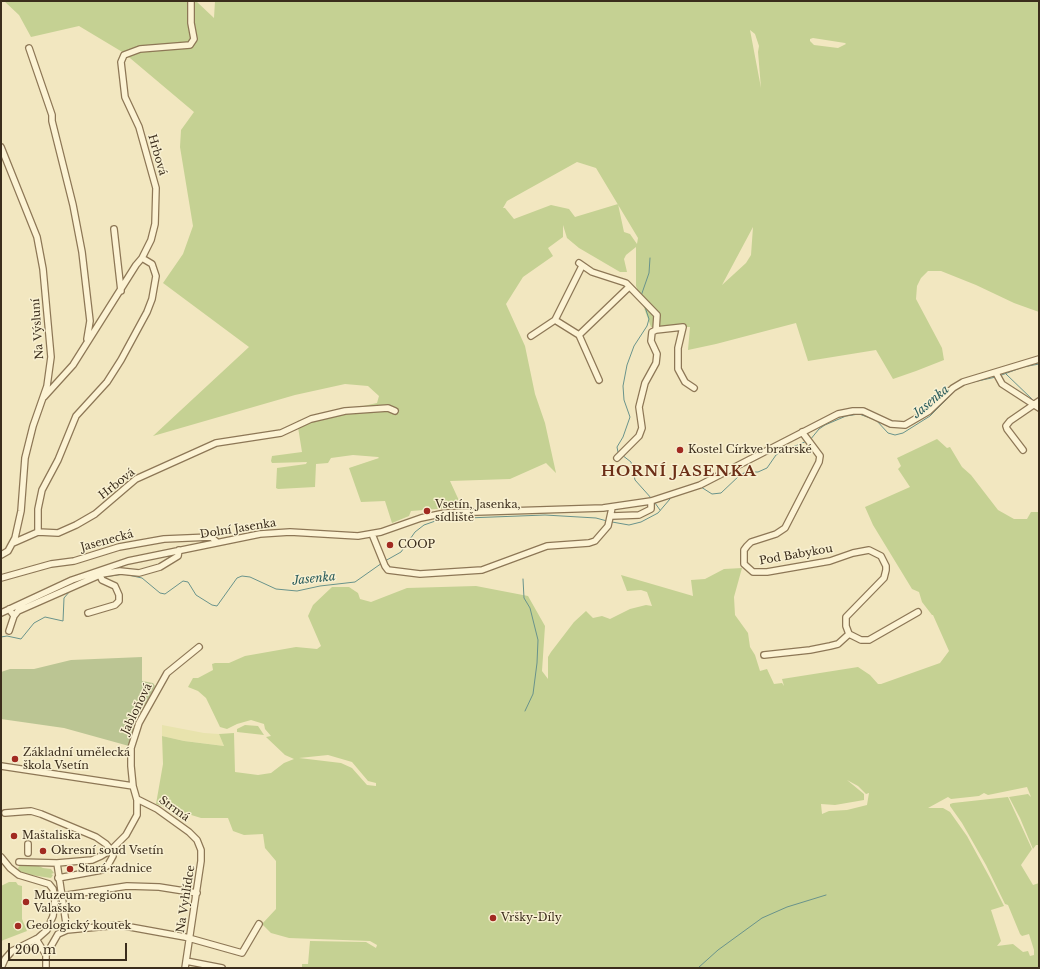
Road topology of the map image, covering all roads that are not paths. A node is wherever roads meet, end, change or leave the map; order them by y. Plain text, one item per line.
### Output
1 (192, 1) edge
2 (29, 48) dead end
3 (1, 147) edge
4 (114, 229) dead end
5 (142, 258) junction
6 (628, 287) junction
7 (121, 291) junction
8 (555, 320) junction
9 (656, 330) junction
10 (579, 335) junction
11 (531, 336) dead end
12 (83, 351) junction
13 (1039, 359) edge
14 (997, 375) junction
15 (599, 380) dead end
16 (694, 388) dead end
17 (44, 397) junction
18 (1037, 405) edge
19 (395, 411) dead end
20 (802, 432) junction
21 (1023, 450) dead end
22 (617, 458) dead end
23 (653, 500) junction
24 (612, 508) junction
25 (612, 516) junction
26 (38, 532) junction
27 (372, 534) junction
28 (217, 542) junction
29 (13, 543) junction
30 (179, 550) junction
31 (1, 555) edge
32 (100, 577) junction
33 (1, 578) edge
34 (9, 610) junction
35 (918, 612) dead end
36 (1, 613) edge
37 (88, 613) dead end
38 (14, 616) junction
39 (9, 631) dead end
40 (849, 634) junction
41 (199, 646) dead end
42 (769, 662) dead end
43 (1, 766) edge
44 (133, 786) junction
45 (137, 799) junction
46 (31, 811) junction
47 (5, 813) dead end
48 (29, 818) dead end
49 (197, 840) joint
50 (28, 844) dead end
51 (111, 850) junction
52 (1, 857) edge
53 (28, 858) junction
54 (19, 862) dead end
55 (57, 863) junction
56 (58, 878) junction
57 (51, 885) junction
58 (197, 893) junction
59 (61, 896) junction
60 (259, 924) dead end
61 (67, 930) junction
62 (190, 938) junction
63 (36, 939) junction
64 (46, 955) junction
65 (186, 961) junction
66 (1, 968) edge
67 (46, 968) edge
68 (185, 968) edge
69 (222, 968) edge

1 - 5 street, Hrbová
2 - 12 street, Hrbová
3 - 17 street, Na Výsluní
4 - 7 street
5 - 7 street, Hrbová
5 - 26 street
6 - 8 street
6 - 9 street
6 - 10 street
7 - 12 street, Hrbová
8 - 10 street
8 - 11 street
9 - 16 street
9 - 22 street
10 - 15 street
12 - 17 street, Hrbová
13 - 14 street, Dolní Jasenka
14 - 18 street
14 - 20 street, Dolní Jasenka
17 - 29 street, Na Výsluní
18 - 21 street
19 - 26 street, Hrbová
20 - 23 street, Dolní Jasenka
20 - 40 street, Pod Babykou
23 - 24 street, Dolní Jasenka
23 - 25 street
24 - 25 street
24 - 27 street, Dolní Jasenka
25 - 27 street
26 - 29 street, Hrbová
27 - 28 street, Dolní Jasenka
28 - 30 street, Dolní Jasenka
28 - 33 street, Jasenecká
29 - 31 street
30 - 32 street
30 - 34 street, Dolní Jasenka
32 - 37 street
32 - 38 street
34 - 36 street, Dolní Jasenka
34 - 38 street
35 - 40 street
38 - 39 street
40 - 42 street
41 - 44 street, Jabloňová
43 - 44 street
44 - 45 street, Jabloňová
45 - 49 street, Strmá
45 - 51 street, Jabloňová
46 - 47 street
46 - 48 street
46 - 51 street
49 - 58 street, Na Vyhlídce
50 - 53 street
51 - 55 street, Jabloňová
51 - 56 street
52 - 57 street
53 - 54 street, Jabloňová
53 - 55 street, Jabloňová
55 - 56 street
56 - 57 street
56 - 59 street
57 - 63 street
58 - 59 street
58 - 62 street, Na Vyhlídce
59 - 61 street
60 - 62 street
61 - 62 street
61 - 64 street
62 - 65 street, Na Vyhlídce
63 - 64 street
63 - 66 street
64 - 67 street
65 - 68 street, Na Vyhlídce
65 - 69 street

